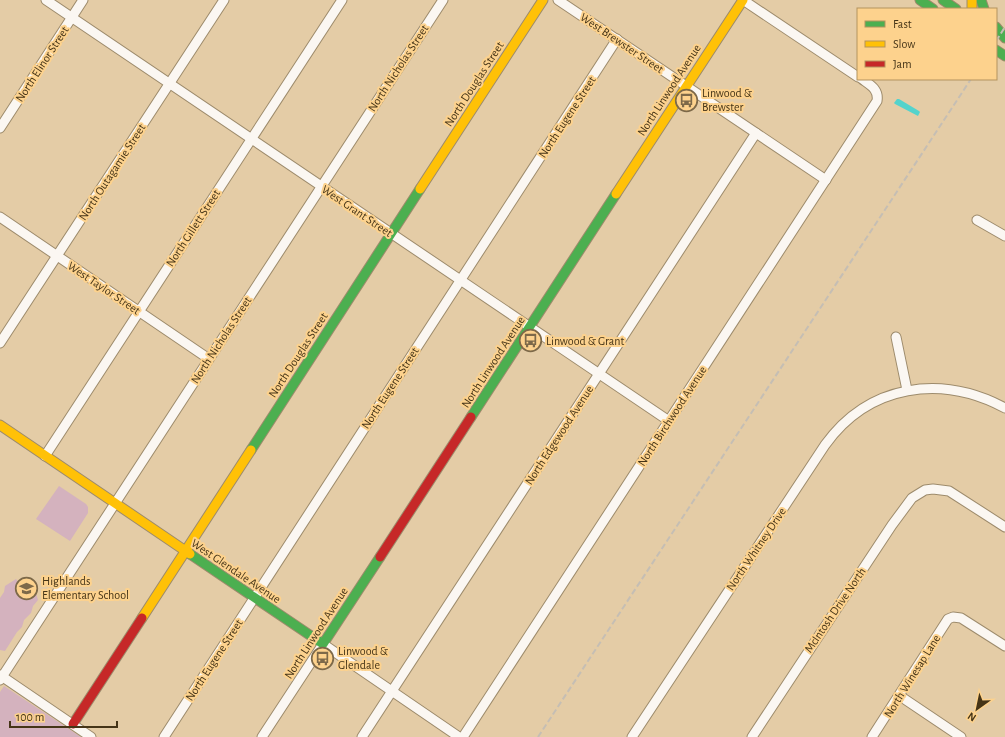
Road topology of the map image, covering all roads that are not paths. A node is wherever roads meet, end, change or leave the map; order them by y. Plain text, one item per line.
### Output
1 (46, 0) edge
2 (84, 0) edge
3 (224, 0) edge
4 (342, 0) edge
5 (443, 0) edge
6 (544, 0) edge
7 (558, 0) edge
8 (743, 0) edge
9 (921, 0) edge
10 (934, 0) edge
11 (945, 2) edge
12 (932, 8) edge
13 (954, 8) edge
14 (72, 18) junction
15 (997, 28) edge
16 (1005, 38) edge
17 (617, 39) junction
18 (857, 76) edge
19 (864, 80) edge
20 (169, 84) junction
21 (686, 86) junction
22 (0, 128) edge
23 (756, 133) junction
24 (251, 139) junction
25 (826, 180) junction
26 (321, 186) junction
27 (0, 217) edge
28 (977, 220) dead end
29 (391, 234) junction
30 (1005, 236) edge
31 (57, 256) junction
32 (460, 281) junction
33 (139, 311) junction
34 (529, 327) junction
35 (896, 337) dead end
36 (0, 343) edge
37 (209, 359) junction
38 (599, 374) junction
39 (907, 390) junction
40 (1005, 408) edge
41 (669, 421) junction
42 (0, 425) edge
43 (45, 456) junction
44 (115, 503) junction
45 (1005, 528) edge
46 (185, 551) junction
47 (254, 597) junction
48 (323, 644) junction
49 (1005, 646) edge
50 (1, 677) edge
51 (392, 691) junction
52 (900, 696) junction
53 (72, 724) junction
54 (91, 737) edge
55 (164, 737) edge
56 (262, 737) edge
57 (362, 737) edge
58 (459, 737) edge
59 (463, 737) edge
60 (632, 737) edge
61 (752, 737) edge
62 (872, 737) edge
63 (961, 737) edge

1 - 14 street, West Grant Street
2 - 14 street, North Elinor Street
3 - 20 street, North Outagamie Street
4 - 24 street, North Gillett Street
5 - 26 street, North Nicholas Street
6 - 29 street, North Douglas Street
7 - 17 street, West Brewster Street
8 - 18 street
8 - 21 street, North Linwood Avenue
9 - 12 street
10 - 11 street
11 - 13 street
14 - 20 street, West Grant Street
14 - 22 street, North Elinor Street
15 - 16 street
17 - 21 street, West Brewster Street
17 - 32 street, North Eugene Street
19 - 25 street, North Birchwood Avenue
20 - 24 street, West Grant Street
20 - 31 street, North Outagamie Street
21 - 23 street, West Brewster Street
21 - 34 street, North Linwood Avenue
23 - 25 street, West Brewster Street
23 - 38 street, North Edgewood Avenue
24 - 26 street, West Grant Street
24 - 33 street, North Gillett Street
25 - 41 street, North Birchwood Avenue
26 - 29 street, West Grant Street
26 - 37 street, North Nicholas Street
27 - 31 street, West Taylor Street
28 - 30 street
29 - 32 street, West Grant Street
29 - 46 street, North Douglas Street
31 - 33 street, West Taylor Street
31 - 36 street, North Outagamie Street
32 - 34 street, West Grant Street
32 - 47 street, North Eugene Street
33 - 37 street, West Taylor Street
33 - 43 street, North Gillett Street
34 - 38 street, West Grant Street
34 - 48 street, North Linwood Avenue
35 - 39 street
37 - 44 street, North Nicholas Street
38 - 41 street, West Grant Street
38 - 51 street, North Edgewood Avenue
39 - 40 street, North Whitney Drive
39 - 60 street, North Whitney Drive
41 - 59 street, North Birchwood Avenue
42 - 43 street, West Glendale Avenue
43 - 44 street, West Glendale Avenue
44 - 46 street, West Glendale Avenue
44 - 50 street, North Nicholas Street
45 - 61 street, McIntosh Drive North
46 - 47 street, West Glendale Avenue
46 - 53 street, North Douglas Street
47 - 48 street, West Glendale Avenue
47 - 55 street, North Eugene Street
48 - 51 street, West Glendale Avenue
48 - 56 street, North Linwood Avenue
49 - 52 street, North Winesap Lane
50 - 53 street
51 - 57 street, North Edgewood Avenue
51 - 58 street, West Glendale Avenue
52 - 62 street, North Winesap Lane
52 - 63 street
53 - 54 street

